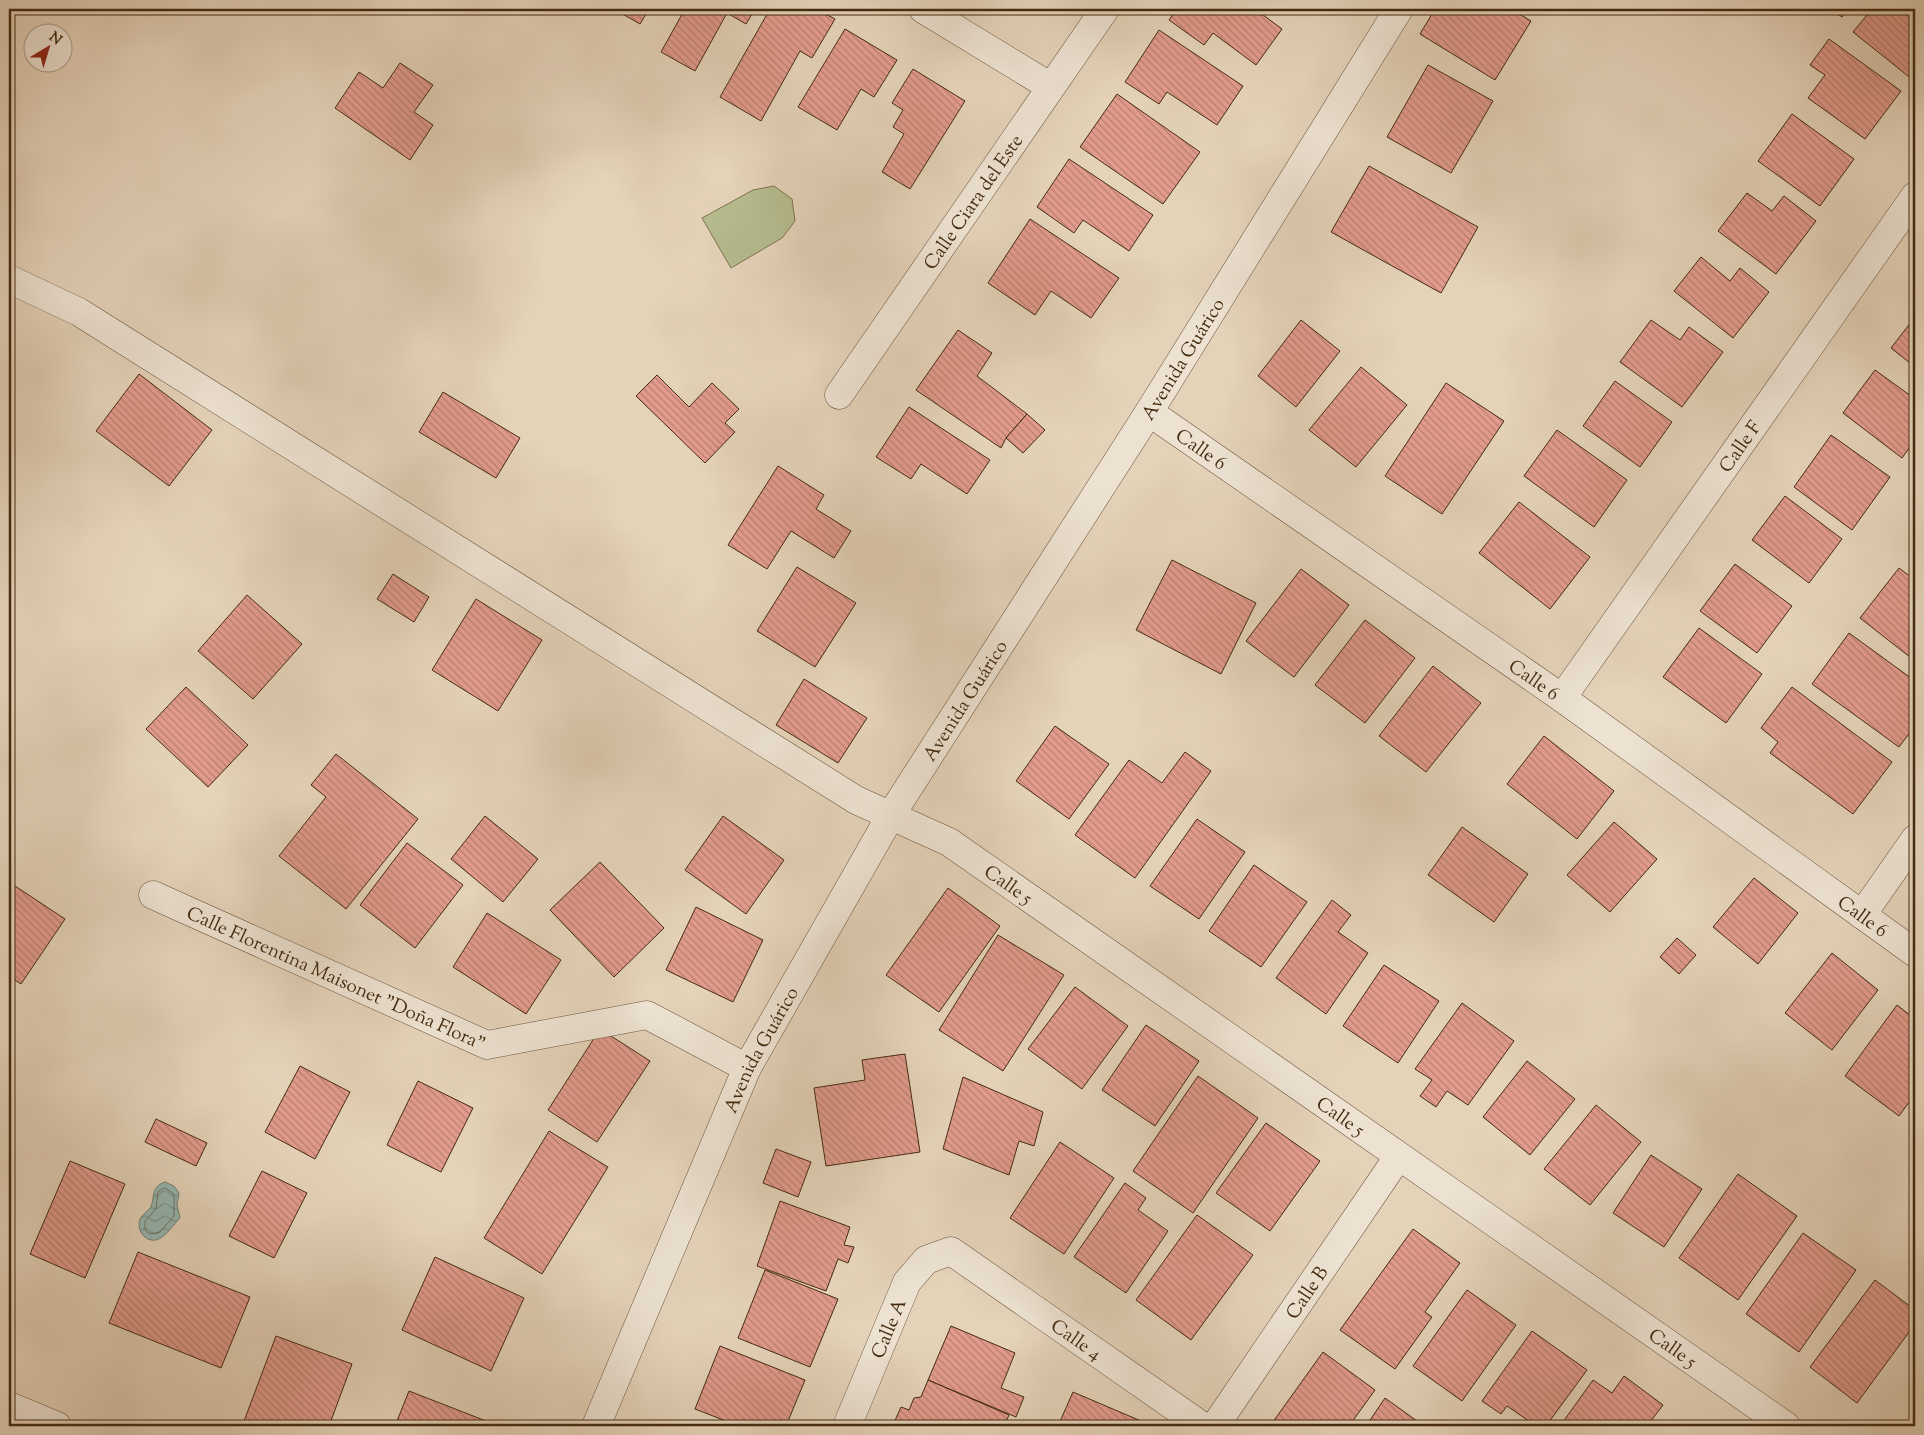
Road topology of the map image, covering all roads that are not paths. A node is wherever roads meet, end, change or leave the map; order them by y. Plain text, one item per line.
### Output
1 (923, 9) edge
2 (1105, 9) edge
3 (1399, 9) edge
4 (1051, 87) junction
5 (1915, 196) edge
6 (9, 279) edge
7 (839, 395) dead end
8 (1149, 412) junction
9 (1562, 698) junction
10 (891, 815) junction
11 (1915, 839) edge
12 (153, 895) dead end
13 (1862, 915) junction
14 (1915, 953) edge
15 (747, 1068) junction
16 (1398, 1157) junction
17 (951, 1251) joint
18 (9, 1406) edge
19 (57, 1426) edge
20 (596, 1426) edge
21 (847, 1426) edge
22 (1202, 1426) edge
23 (1215, 1426) edge
24 (1786, 1426) edge

1 - 4 street
2 - 4 street, Calle Ciara del Este
3 - 8 street, Avenida Guárico
4 - 7 street, Calle Ciara del Este
5 - 9 street, Calle F
6 - 10 street, Calle 5
8 - 9 street, Calle 6
8 - 10 street, Avenida Guárico
9 - 13 street, Calle 6
10 - 15 street, Avenida Guárico
10 - 16 street, Calle 5
11 - 13 street
12 - 15 street, Calle Florentina Maisonet "Doña Flora"
13 - 14 street, Calle 6
15 - 20 street, Avenida Guárico
16 - 23 street, Calle B
16 - 24 street, Calle 5
17 - 21 street, Calle A
17 - 22 street, Calle 4
18 - 19 street

